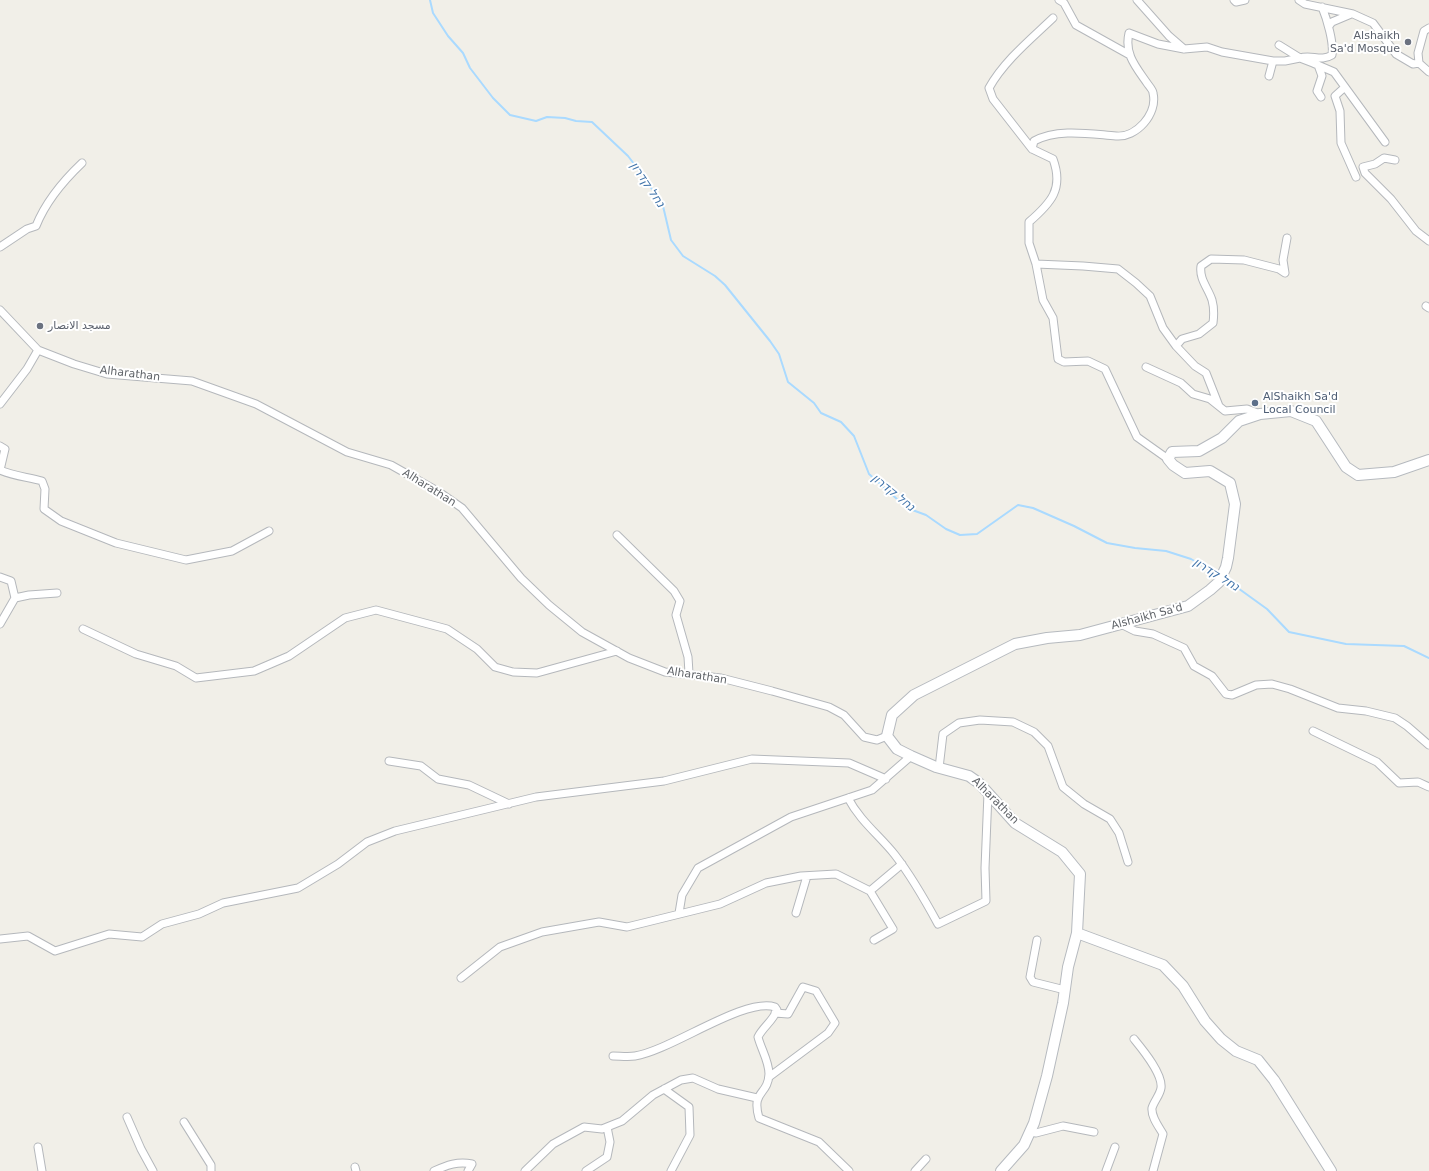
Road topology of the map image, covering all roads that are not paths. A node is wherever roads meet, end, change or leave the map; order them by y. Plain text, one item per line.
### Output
1 (1059, 0) edge
2 (1136, 0) edge
3 (1234, 0) edge
4 (1245, 0) edge
5 (1299, 0) edge
6 (1322, 7) junction
7 (1353, 14) junction
8 (1053, 18) dead end
9 (1329, 26) junction
10 (1429, 28) edge
11 (1279, 45) dead end
12 (1184, 49) junction
13 (1128, 54) junction
14 (1300, 58) junction
15 (1273, 61) junction
16 (1419, 63) junction
17 (1318, 65) junction
18 (1429, 72) edge
19 (1268, 76) dead end
20 (1345, 87) junction
21 (1321, 97) dead end
22 (1385, 142) dead end
23 (1032, 149) junction
24 (1395, 160) dead end
25 (82, 163) dead end
26 (1356, 177) dead end
27 (1287, 238) dead end
28 (1429, 241) edge
29 (0, 247) edge
30 (1036, 264) junction
31 (0, 310) edge
32 (1176, 346) junction
33 (38, 350) junction
34 (1146, 366) dead end
35 (0, 404) edge
36 (1219, 406) junction
37 (1260, 414) junction
38 (0, 446) edge
39 (1168, 459) junction
40 (1429, 460) edge
41 (269, 531) dead end
42 (617, 535) dead end
43 (0, 577) edge
44 (57, 594) dead end
45 (15, 598) junction
46 (1119, 623) junction
47 (0, 624) edge
48 (83, 629) dead end
49 (617, 651) junction
50 (689, 673) junction
51 (1312, 731) dead end
52 (887, 736) junction
53 (1429, 745) edge
54 (911, 756) junction
55 (389, 761) dead end
56 (939, 768) junction
57 (886, 779) junction
58 (1429, 787) edge
59 (988, 793) junction
60 (848, 798) junction
61 (509, 804) junction
62 (1128, 862) dead end
63 (902, 864) junction
64 (807, 876) junction
65 (870, 891) junction
66 (679, 913) junction
67 (796, 913) dead end
68 (1077, 932) junction
69 (0, 938) edge
70 (874, 940) dead end
71 (1037, 940) dead end
72 (461, 978) dead end
73 (1065, 990) junction
74 (775, 1013) junction
75 (1134, 1039) dead end
76 (614, 1056) dead end
77 (769, 1077) junction
78 (664, 1089) junction
79 (757, 1098) junction
80 (127, 1117) dead end
81 (184, 1122) dead end
82 (607, 1127) junction
83 (1030, 1132) junction
84 (1094, 1132) dead end
85 (38, 1147) dead end
86 (1115, 1147) dead end
87 (926, 1159) dead end
88 (42, 1171) edge
89 (153, 1171) edge
90 (211, 1171) edge
91 (434, 1171) edge
92 (468, 1171) edge
93 (525, 1171) edge
94 (586, 1171) edge
95 (671, 1171) edge
96 (849, 1171) edge
97 (915, 1171) edge
98 (1001, 1171) edge
99 (1106, 1171) edge
100 (1153, 1171) edge
101 (1331, 1171) edge

1 - 13 street
2 - 12 street
3 - 4 street
5 - 6 street
6 - 7 street
6 - 9 street
7 - 9 street
7 - 16 street
8 - 23 street
9 - 14 street
10 - 16 street
11 - 14 street
12 - 13 street
12 - 15 street
13 - 23 street
14 - 15 street
14 - 17 street
15 - 19 street
16 - 18 street
17 - 20 street
17 - 21 street
20 - 22 street
20 - 26 street
23 - 30 street
24 - 28 street
25 - 29 street
27 - 32 street
30 - 32 street
30 - 39 street
31 - 33 street, Alharathan
32 - 36 street
33 - 35 street
33 - 49 street, Alharathan
34 - 36 street
36 - 37 street
37 - 39 street
37 - 40 street
38 - 41 street
39 - 46 street, Alshaikh Sa'd
42 - 50 street
43 - 45 street
44 - 45 street
45 - 47 street
46 - 52 street, Alshaikh Sa'd
46 - 53 street
48 - 49 street
49 - 50 street, Alharathan
50 - 52 street, Alharathan
51 - 58 street
52 - 54 street, Alharathan
54 - 56 street, Alharathan
54 - 57 street
55 - 61 street
56 - 59 street, Alharathan
56 - 62 street
57 - 60 street
57 - 61 street
59 - 63 street
59 - 68 street, Alharathan
60 - 63 street
60 - 66 street
61 - 69 street
63 - 65 street
64 - 65 street
64 - 66 street
64 - 67 street
65 - 70 street
66 - 72 street
68 - 73 street, Alharathan
68 - 101 street
71 - 73 street
73 - 83 street, Alharathan
74 - 76 street
74 - 77 street
74 - 77 street
75 - 100 street
77 - 79 street
78 - 79 street
78 - 82 street
78 - 95 street
79 - 96 street
80 - 89 street
81 - 90 street
82 - 93 street
82 - 94 street
83 - 84 street
83 - 98 street, Alharathan
85 - 88 street
86 - 99 street
87 - 97 street
91 - 92 street

